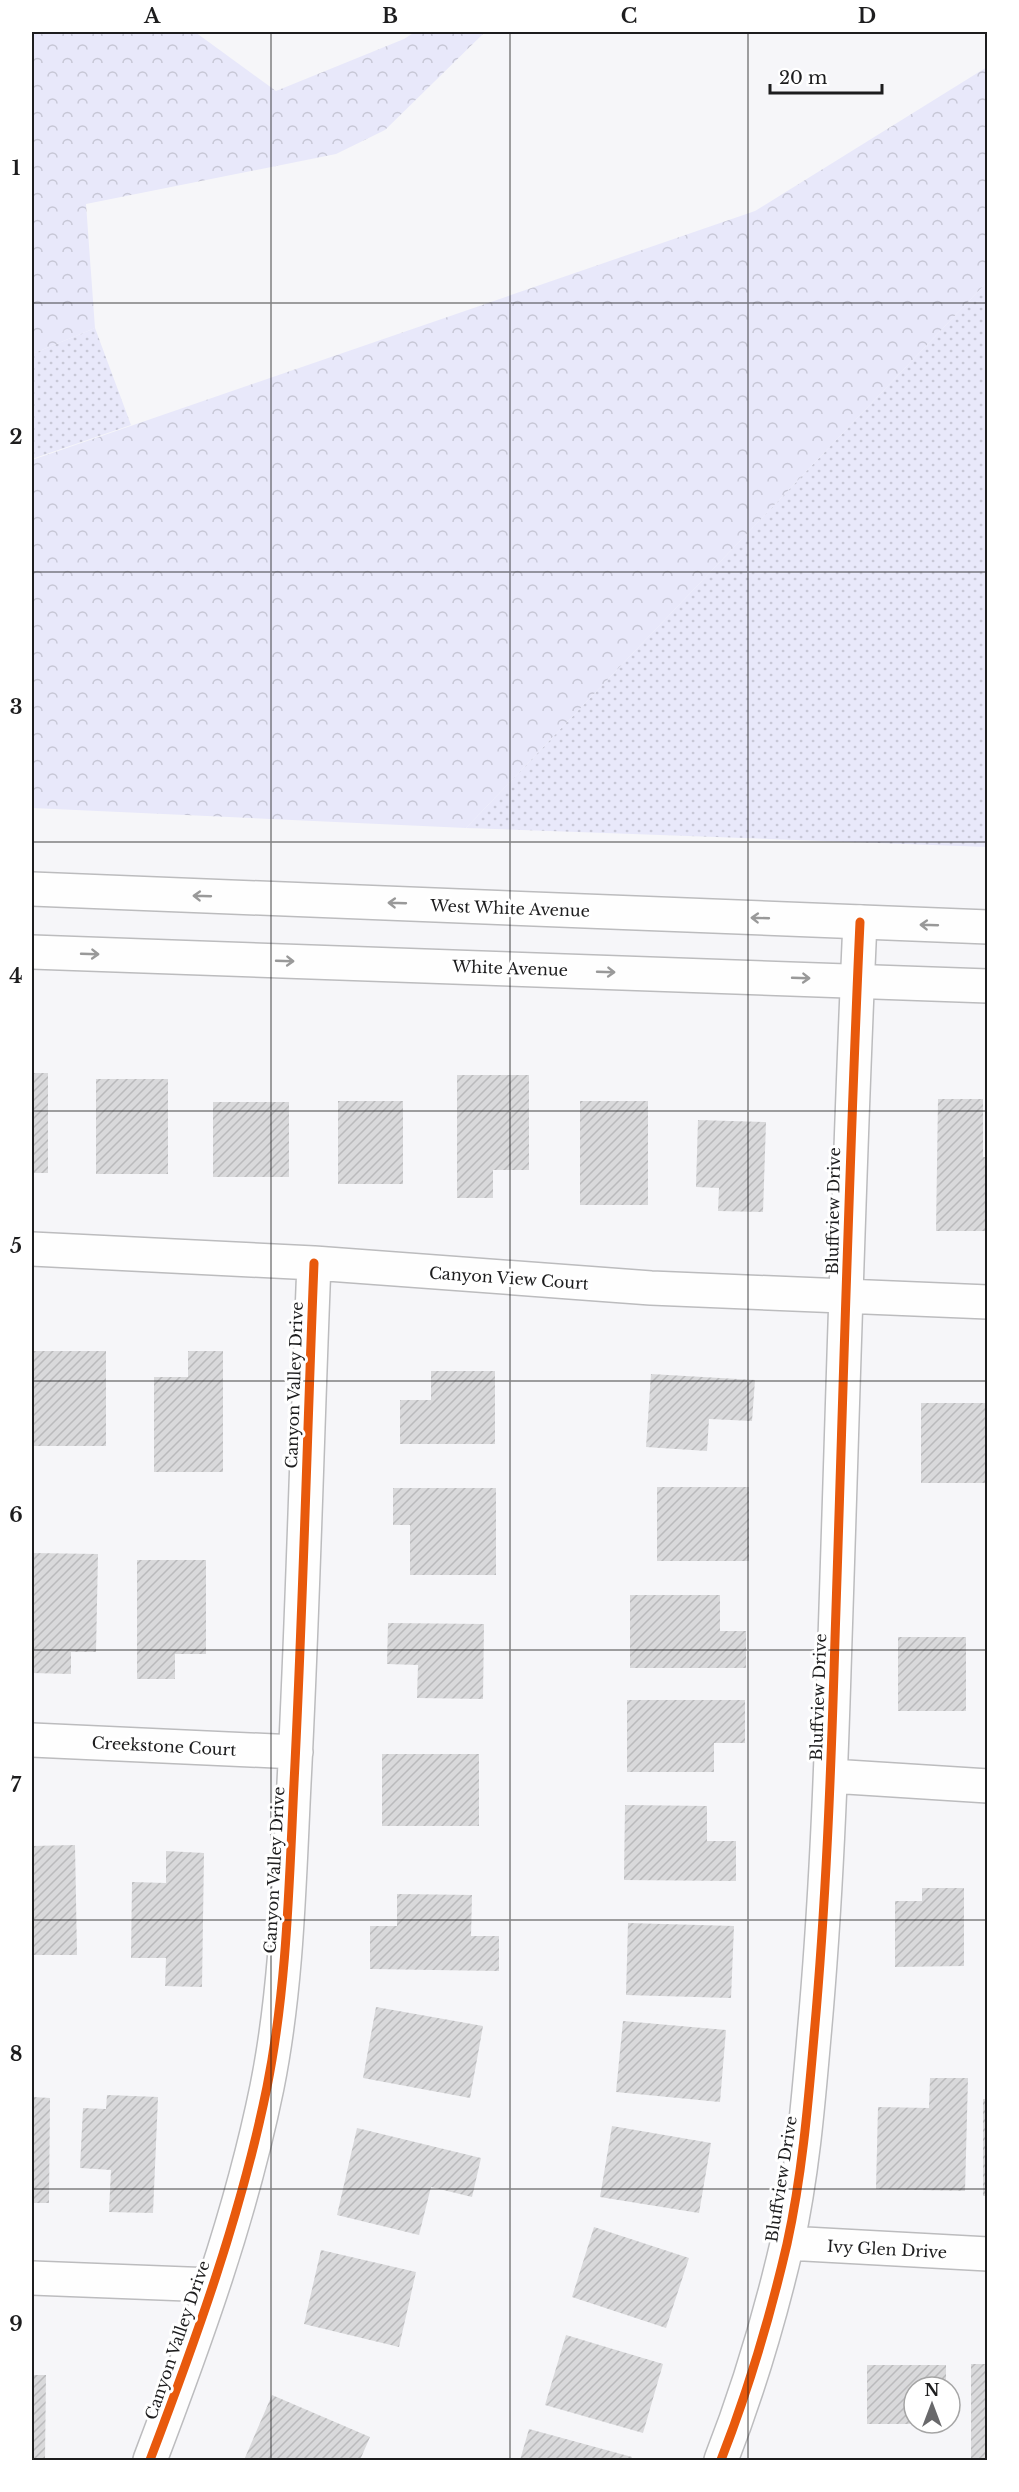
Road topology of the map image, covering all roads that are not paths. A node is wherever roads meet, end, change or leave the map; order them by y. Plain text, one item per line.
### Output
1 (32, 889) edge
2 (860, 922) junction
3 (987, 927) edge
4 (32, 952) edge
5 (858, 980) junction
6 (987, 986) edge
7 (32, 1249) edge
8 (314, 1263) junction
9 (847, 1295) junction
10 (987, 1302) edge
11 (32, 1740) edge
12 (296, 1752) junction
13 (831, 1776) junction
14 (987, 1786) edge
15 (787, 2243) junction
16 (987, 2254) edge
17 (32, 2278) edge
18 (213, 2285) junction
19 (150, 2460) edge
20 (721, 2460) edge

2 -> 1 street, West White Avenue
3 -> 2 street, West White Avenue
2 - 5 street, Bluffview Drive
4 -> 5 street, White Avenue
5 - 6 street, White Avenue
5 - 9 street, Bluffview Drive
7 - 8 street, Canyon View Court
8 - 9 street, Canyon View Court
8 - 12 street, Canyon Valley Drive
9 - 10 street, Canyon View Court
9 - 13 street, Bluffview Drive
11 - 12 street, Creekstone Court
12 - 18 street, Canyon Valley Drive
13 - 14 street
13 - 15 street, Bluffview Drive
15 - 16 street, Ivy Glen Drive
15 - 20 street, Bluffview Drive
17 - 18 street
18 - 19 street, Canyon Valley Drive

